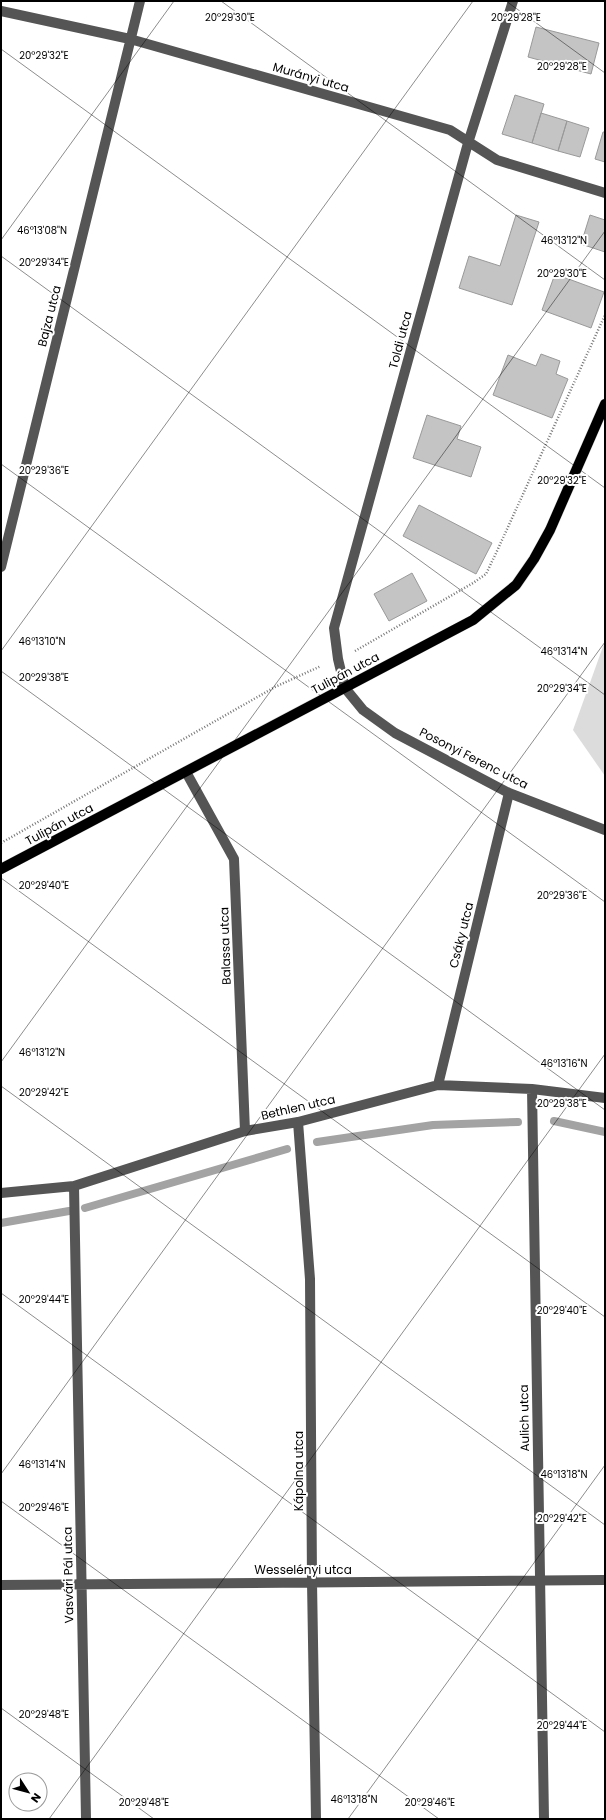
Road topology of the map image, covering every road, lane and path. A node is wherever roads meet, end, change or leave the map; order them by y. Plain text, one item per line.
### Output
1 (140, 1) edge
2 (512, 1) edge
3 (1, 11) edge
4 (130, 39) junction
5 (468, 143) junction
6 (605, 194) edge
7 (605, 315) edge
8 (605, 404) edge
9 (1, 566) edge
10 (338, 659) junction
11 (345, 688) junction
12 (186, 772) junction
13 (510, 793) junction
14 (605, 830) edge
15 (1, 843) edge
16 (1, 869) edge
17 (438, 1085) junction
18 (532, 1089) junction
19 (605, 1098) edge
20 (298, 1122) junction
21 (245, 1131) junction
22 (74, 1186) junction
23 (1, 1193) edge
24 (540, 1580) junction
25 (605, 1580) edge
26 (312, 1582) junction
27 (81, 1584) junction
28 (1, 1585) edge
29 (86, 1819) edge
30 (316, 1819) edge
31 (544, 1819) edge

1 - 4 street, Bajza utca
2 - 5 street, Toldi utca
3 - 4 street, Murányi utca
4 - 5 street, Murányi utca
4 - 9 street, Bajza utca
5 - 6 street, Murányi utca
5 - 10 street, Toldi utca
7 - 10 path
8 - 11 main road, Tulipán utca
10 - 11 street, Toldi utca
10 - 15 path
11 - 12 main road, Tulipán utca
11 - 13 street, Posonyi Ferenc utca
12 - 16 main road, Tulipán utca
12 - 21 street, Balassa utca
13 - 14 street, Posonyi Ferenc utca
13 - 17 street, Csáky utca
17 - 18 street, Bethlen utca
17 - 20 street, Bethlen utca
18 - 19 street, Bethlen utca
18 - 24 street, Aulich utca
20 - 21 street, Bethlen utca
20 - 26 street, Kápolna utca
21 - 22 street, Bethlen utca
22 - 23 street, Bethlen utca
22 - 27 street, Vasvári Pál utca
24 - 25 street, Wesselényi utca
24 - 26 street, Wesselényi utca
24 - 31 street, Aulich utca
26 - 27 street, Wesselényi utca
26 - 30 street, Kápolna utca
27 - 28 street, Wesselényi utca
27 - 29 street, Vasvári Pál utca

